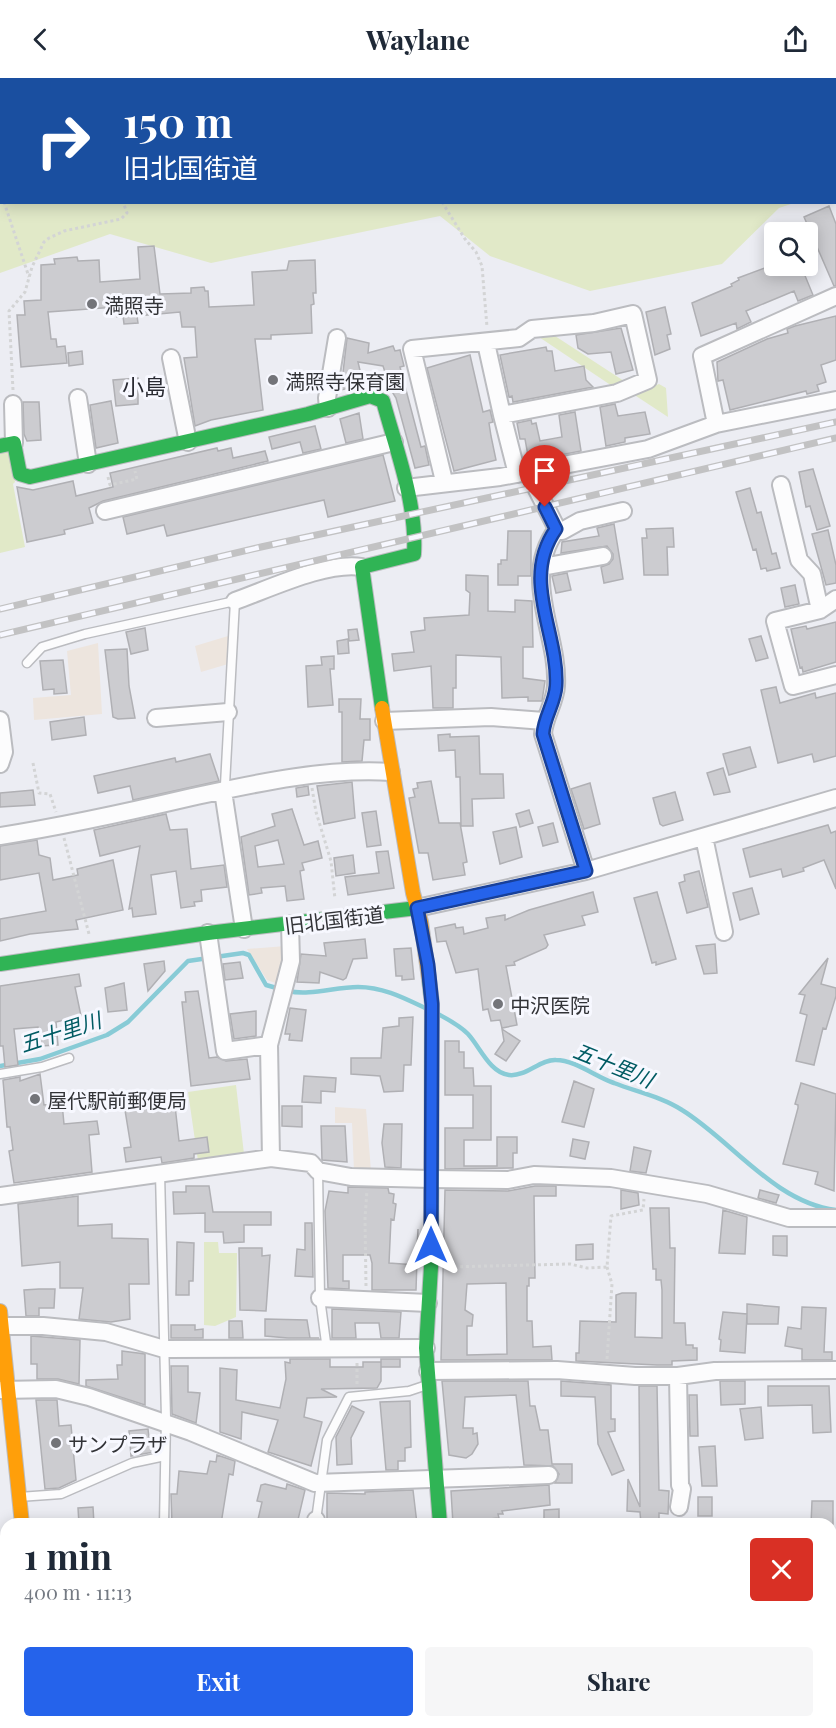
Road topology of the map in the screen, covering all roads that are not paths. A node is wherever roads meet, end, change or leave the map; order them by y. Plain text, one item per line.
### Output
1 (836, 296) edge
2 (337, 338) dead end
3 (486, 343) junction
4 (171, 357) dead end
5 (78, 398) dead end
6 (836, 400) edge
7 (13, 404) road end
8 (328, 408) junction
9 (502, 415) junction
10 (716, 424) junction
11 (188, 442) junction
12 (393, 442) junction
13 (7, 445) edge
14 (88, 464) junction
15 (522, 473) junction
16 (444, 481) junction
17 (781, 485) dead end
18 (406, 488) junction
19 (105, 511) dead end
20 (623, 511) dead end
21 (556, 529) junction
22 (603, 556) dead end
23 (362, 567) junction
24 (542, 567) junction
25 (836, 599) edge
26 (235, 601) junction
27 (820, 610) junction
28 (27, 663) dead end
29 (836, 675) edge
30 (228, 712) junction
31 (156, 718) dead end
32 (0, 720) edge
33 (384, 721) junction
34 (544, 721) junction
35 (0, 764) edge
36 (391, 772) junction
37 (223, 791) junction
38 (836, 798) edge
39 (0, 836) edge
40 (704, 837) junction
41 (586, 871) junction
42 (417, 908) junction
43 (290, 924) junction
44 (244, 929) junction
45 (724, 932) dead end
46 (208, 933) junction
47 (0, 964) edge
48 (269, 1045) junction
49 (69, 1058) dead end
50 (0, 1074) edge
51 (271, 1158) junction
52 (318, 1171) junction
53 (160, 1172) junction
54 (431, 1179) junction
55 (0, 1196) edge
56 (836, 1218) edge
57 (320, 1299) junction
58 (428, 1303) junction
59 (1, 1319) edge
60 (164, 1348) junction
61 (426, 1348) junction
62 (327, 1350) junction
63 (836, 1370) edge
64 (678, 1376) junction
65 (429, 1378) junction
66 (4, 1390) edge
67 (164, 1424) junction
68 (165, 1456) junction
69 (549, 1474) dead end
70 (436, 1478) junction
71 (322, 1484) junction
72 (19, 1497) junction
73 (680, 1507) dead end
74 (21, 1518) edge
75 (164, 1518) edge
76 (317, 1518) edge
77 (439, 1518) edge

1 - 10 street
2 - 8 street
3 - 9 street
3 - 9 street
3 - 16 street
4 - 11 street
5 - 14 street
6 - 10 street
7 - 13 street
8 - 11 main road
8 - 12 main road
9 - 15 street
10 - 15 street
11 - 14 main road
12 - 18 main road
12 - 19 street
13 - 14 main road
15 - 16 street
15 - 21 street
16 - 18 street
17 - 27 street
18 - 23 main road
20 - 21 street
21 - 24 street
22 - 24 street
23 - 26 street
23 - 33 main road
24 - 34 street
25 - 27 street
26 - 28 lane
26 - 30 lane
27 - 29 street
30 - 31 street
30 - 37 lane
32 - 35 street
33 - 34 street
33 - 36 main road
34 - 41 street
36 - 37 street
36 - 42 main road
37 - 39 street
37 - 44 street
38 - 40 street, 旧北国街道
40 - 41 street, 旧北国街道
40 - 45 street
41 - 42 street, 旧北国街道
42 - 43 main road, 旧北国街道
42 - 54 main road
43 - 44 main road, 旧北国街道
43 - 48 street
44 - 46 main road, 旧北国街道
46 - 47 main road, 旧北国街道
46 - 48 street
48 - 51 street
49 - 50 lane
51 - 52 street
51 - 53 street
52 - 54 street
52 - 57 lane
53 - 55 street
53 - 60 lane
54 - 56 street
54 - 58 main road
57 - 58 street
57 - 62 lane
58 - 61 main road
59 - 60 street
59 - 66 main road
60 - 62 street
60 - 67 lane
61 - 62 street
61 - 65 main road
63 - 64 street
64 - 65 street
64 - 73 street
65 - 70 main road
65 - 71 lane
66 - 67 street
66 - 72 main road
67 - 68 lane
67 - 71 street
68 - 72 lane
68 - 75 lane
69 - 70 street
70 - 71 street
70 - 77 main road
71 - 76 lane
72 - 74 main road

